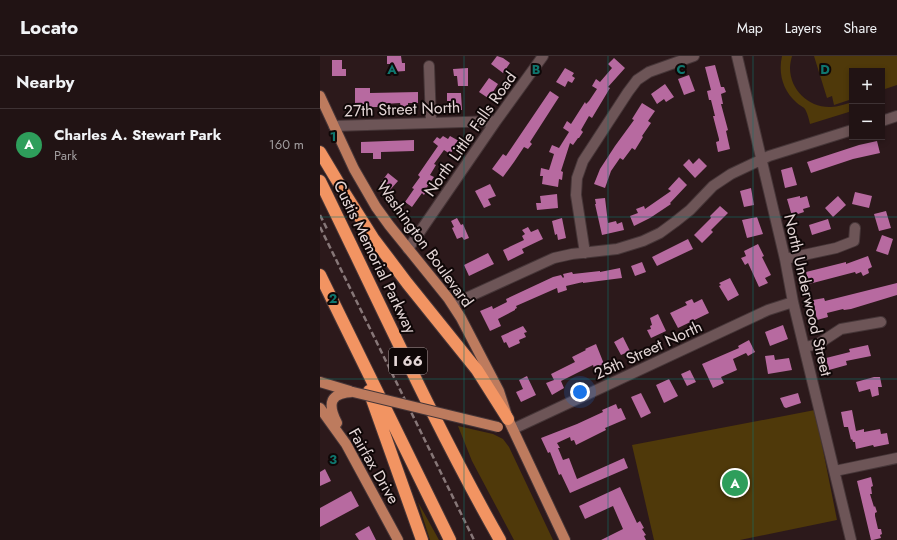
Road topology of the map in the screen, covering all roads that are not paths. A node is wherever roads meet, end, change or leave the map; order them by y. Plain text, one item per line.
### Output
1 (543, 56) edge
2 (694, 56) edge
3 (737, 56) edge
4 (429, 66) dead end
5 (320, 96) edge
6 (897, 116) edge
7 (885, 120) edge
8 (496, 121) junction
9 (431, 122) junction
10 (334, 126) junction
11 (849, 131) edge
12 (320, 152) edge
13 (761, 160) junction
14 (320, 181) edge
15 (855, 228) dead end
16 (408, 249) junction
17 (585, 253) junction
18 (785, 259) junction
19 (320, 275) edge
20 (793, 302) junction
21 (453, 304) junction
22 (881, 322) dead end
23 (348, 332) junction
24 (805, 347) junction
25 (320, 383) edge
26 (353, 392) junction
27 (320, 408) edge
28 (511, 424) junction
29 (346, 444) junction
30 (897, 458) edge
31 (835, 471) junction
32 (398, 540) edge
33 (422, 540) edge
34 (450, 540) edge
35 (500, 540) edge
36 (565, 540) edge
37 (851, 540) edge

1 - 8 street, North Little Falls Road
2 - 17 street
3 - 13 street, North Underwood Street
4 - 9 street
5 - 10 main road, Washington Boulevard
6 - 7 street
8 - 9 street, 27th Street North
8 - 16 street, North Little Falls Road
9 - 10 street, 27th Street North
10 - 16 main road, Washington Boulevard
11 - 13 street
12 - 28 highway
13 - 17 street
13 - 18 street, North Underwood Street
14 - 35 highway, Custis Memorial Parkway / I 66
15 - 18 street
16 - 21 main road, Washington Boulevard
17 - 21 street
18 - 20 street, North Underwood Street
19 - 23 highway, I 66
20 - 24 street, North Underwood Street
20 - 28 street, 25th Street North
21 - 28 main road, Washington Boulevard
22 - 24 street
23 - 33 highway
23 - 34 highway, I 66
24 - 31 street, North Underwood Street
25 - 26 main road
26 - 28 main road, bridge
26 - 29 main road
27 - 29 main road, Fairfax Drive
28 - 36 main road, Washington Boulevard
29 - 32 main road, Fairfax Drive
30 - 31 street
31 - 37 street, North Underwood Street

